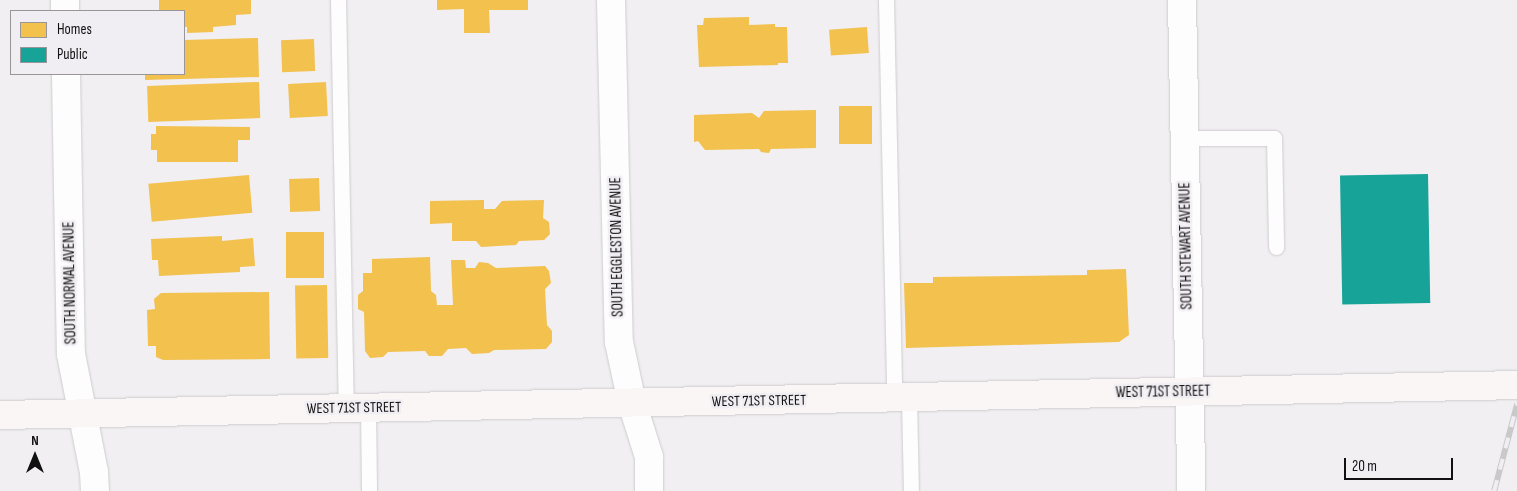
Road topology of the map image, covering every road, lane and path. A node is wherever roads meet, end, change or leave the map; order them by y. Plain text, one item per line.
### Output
1 (338, 0) edge
2 (611, 0) edge
3 (886, 0) edge
4 (1182, 0) edge
5 (66, 75) edge
6 (1184, 138) junction
7 (1276, 247) dead end
8 (1517, 385) edge
9 (1189, 392) junction
10 (901, 398) junction
11 (632, 403) junction
12 (357, 408) junction
13 (83, 413) junction
14 (0, 414) edge
15 (95, 491) edge
16 (369, 491) edge
17 (649, 491) edge
18 (911, 491) edge
19 (1191, 491) edge

1 - 12 lane
2 - 11 street, SOUTH EGGLESTON AVENUE
3 - 10 lane
4 - 6 street, SOUTH STEWART AVENUE
5 - 13 street, SOUTH NORMAL AVENUE
6 - 7 lane
6 - 9 street, SOUTH STEWART AVENUE
8 - 9 main road, WEST 71ST STREET
9 - 10 main road, WEST 71ST STREET
9 - 19 street, SOUTH STEWART AVENUE
10 - 11 main road, WEST 71ST STREET
10 - 18 lane
11 - 12 main road, WEST 71ST STREET
11 - 17 street, SOUTH EGGLESTON AVENUE
12 - 13 main road, WEST 71ST STREET
12 - 16 lane
13 - 14 main road, WEST 71ST STREET
13 - 15 street, SOUTH NORMAL AVENUE

